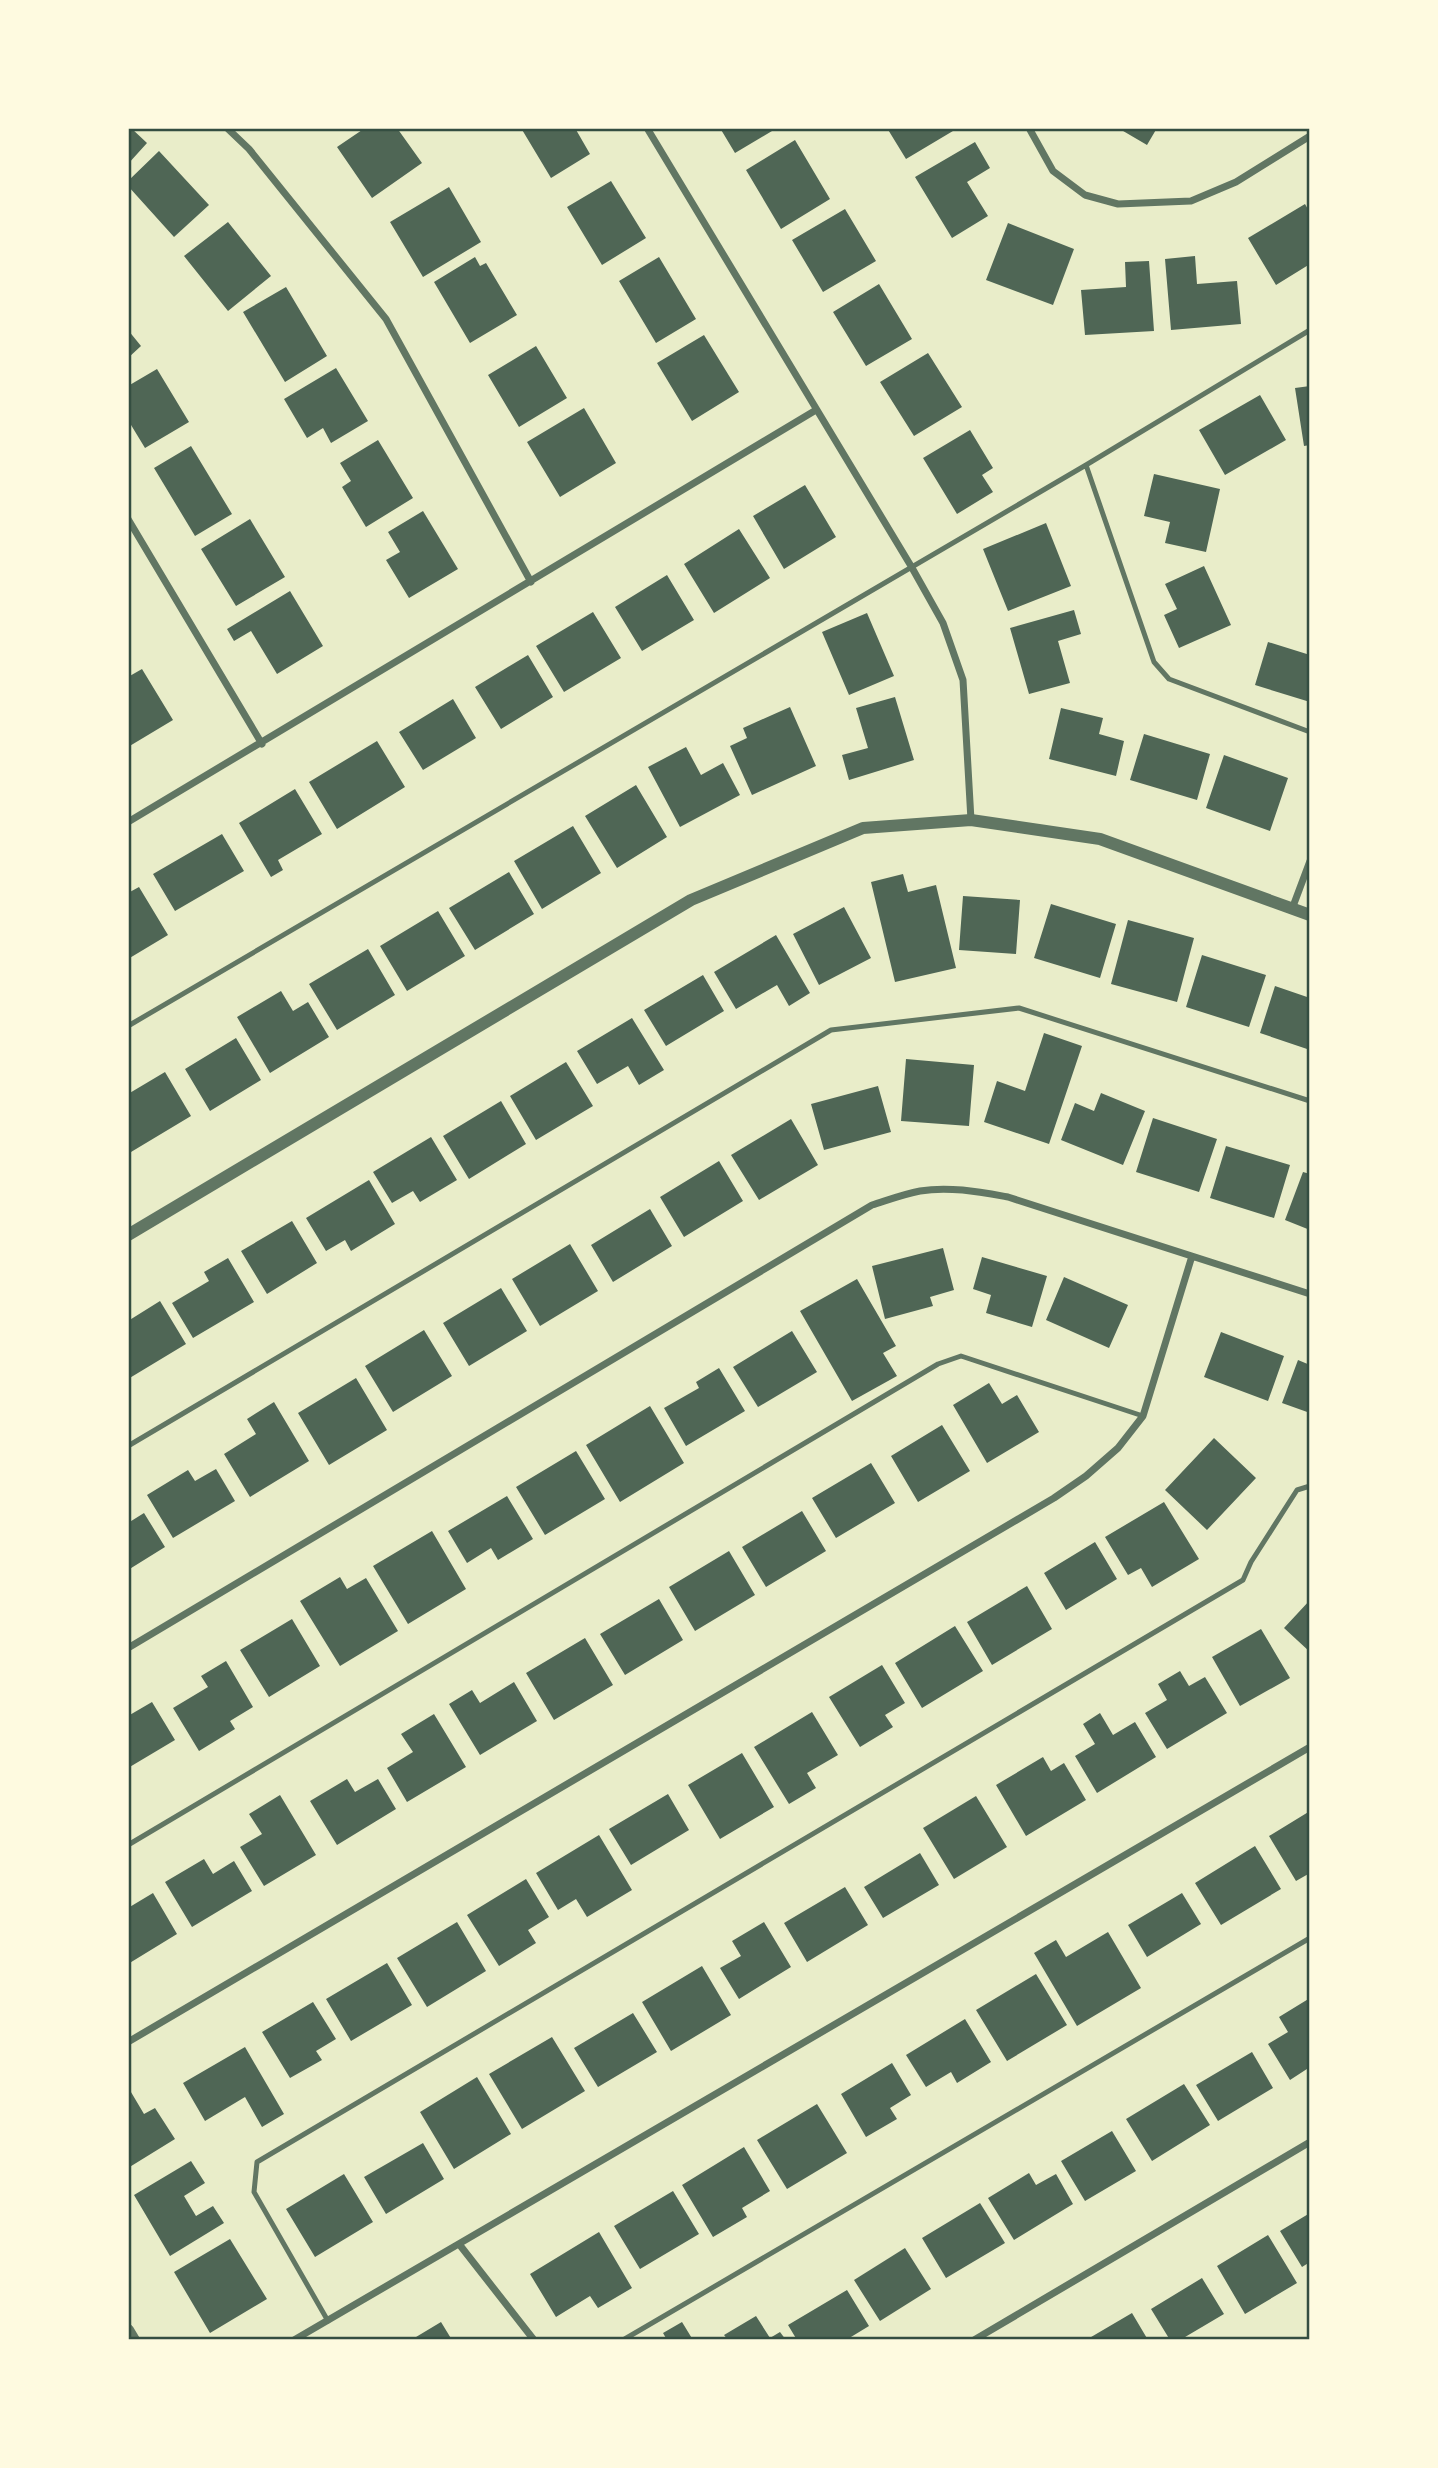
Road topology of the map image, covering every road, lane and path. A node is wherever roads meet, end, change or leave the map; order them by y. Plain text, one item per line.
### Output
1 (227, 128) edge
2 (647, 128) edge
3 (1029, 128) edge
4 (1310, 136) edge
5 (1310, 330) edge
6 (816, 410) junction
7 (1086, 465) junction
8 (128, 519) edge
9 (911, 566) junction
10 (531, 582) junction
11 (1310, 732) edge
12 (262, 744) junction
13 (971, 820) junction
14 (128, 822) edge
15 (1310, 862) edge
16 (1292, 909) junction
17 (1310, 915) edge
18 (128, 1026) edge
19 (1310, 1101) edge
20 (128, 1235) edge
21 (1192, 1256) junction
22 (1310, 1294) edge
23 (1143, 1416) junction
24 (128, 1446) edge
25 (1310, 1486) edge
26 (128, 1648) edge
27 (1310, 1747) edge
28 (128, 1845) edge
29 (1310, 1938) edge
30 (128, 2042) edge
31 (1310, 2141) edge
32 (459, 2244) junction
33 (328, 2321) junction
34 (128, 2330) edge
35 (134, 2340) edge
36 (294, 2340) edge
37 (534, 2340) edge
38 (623, 2340) edge
39 (974, 2340) edge

1 - 10 street
2 - 6 street
3 - 4 street
5 - 7 lane
6 - 9 street
6 - 10 street
7 - 9 lane
7 - 11 lane
8 - 12 street
9 - 13 street
9 - 18 lane
10 - 12 street
12 - 14 street
13 - 16 street
13 - 20 street
15 - 16 street
16 - 17 street
19 - 24 lane
21 - 22 street
21 - 23 street
21 - 26 street
23 - 28 lane
23 - 30 street
25 - 33 lane
27 - 32 street
29 - 38 lane
31 - 39 street
32 - 33 street
32 - 37 street
33 - 36 street
34 - 35 street

